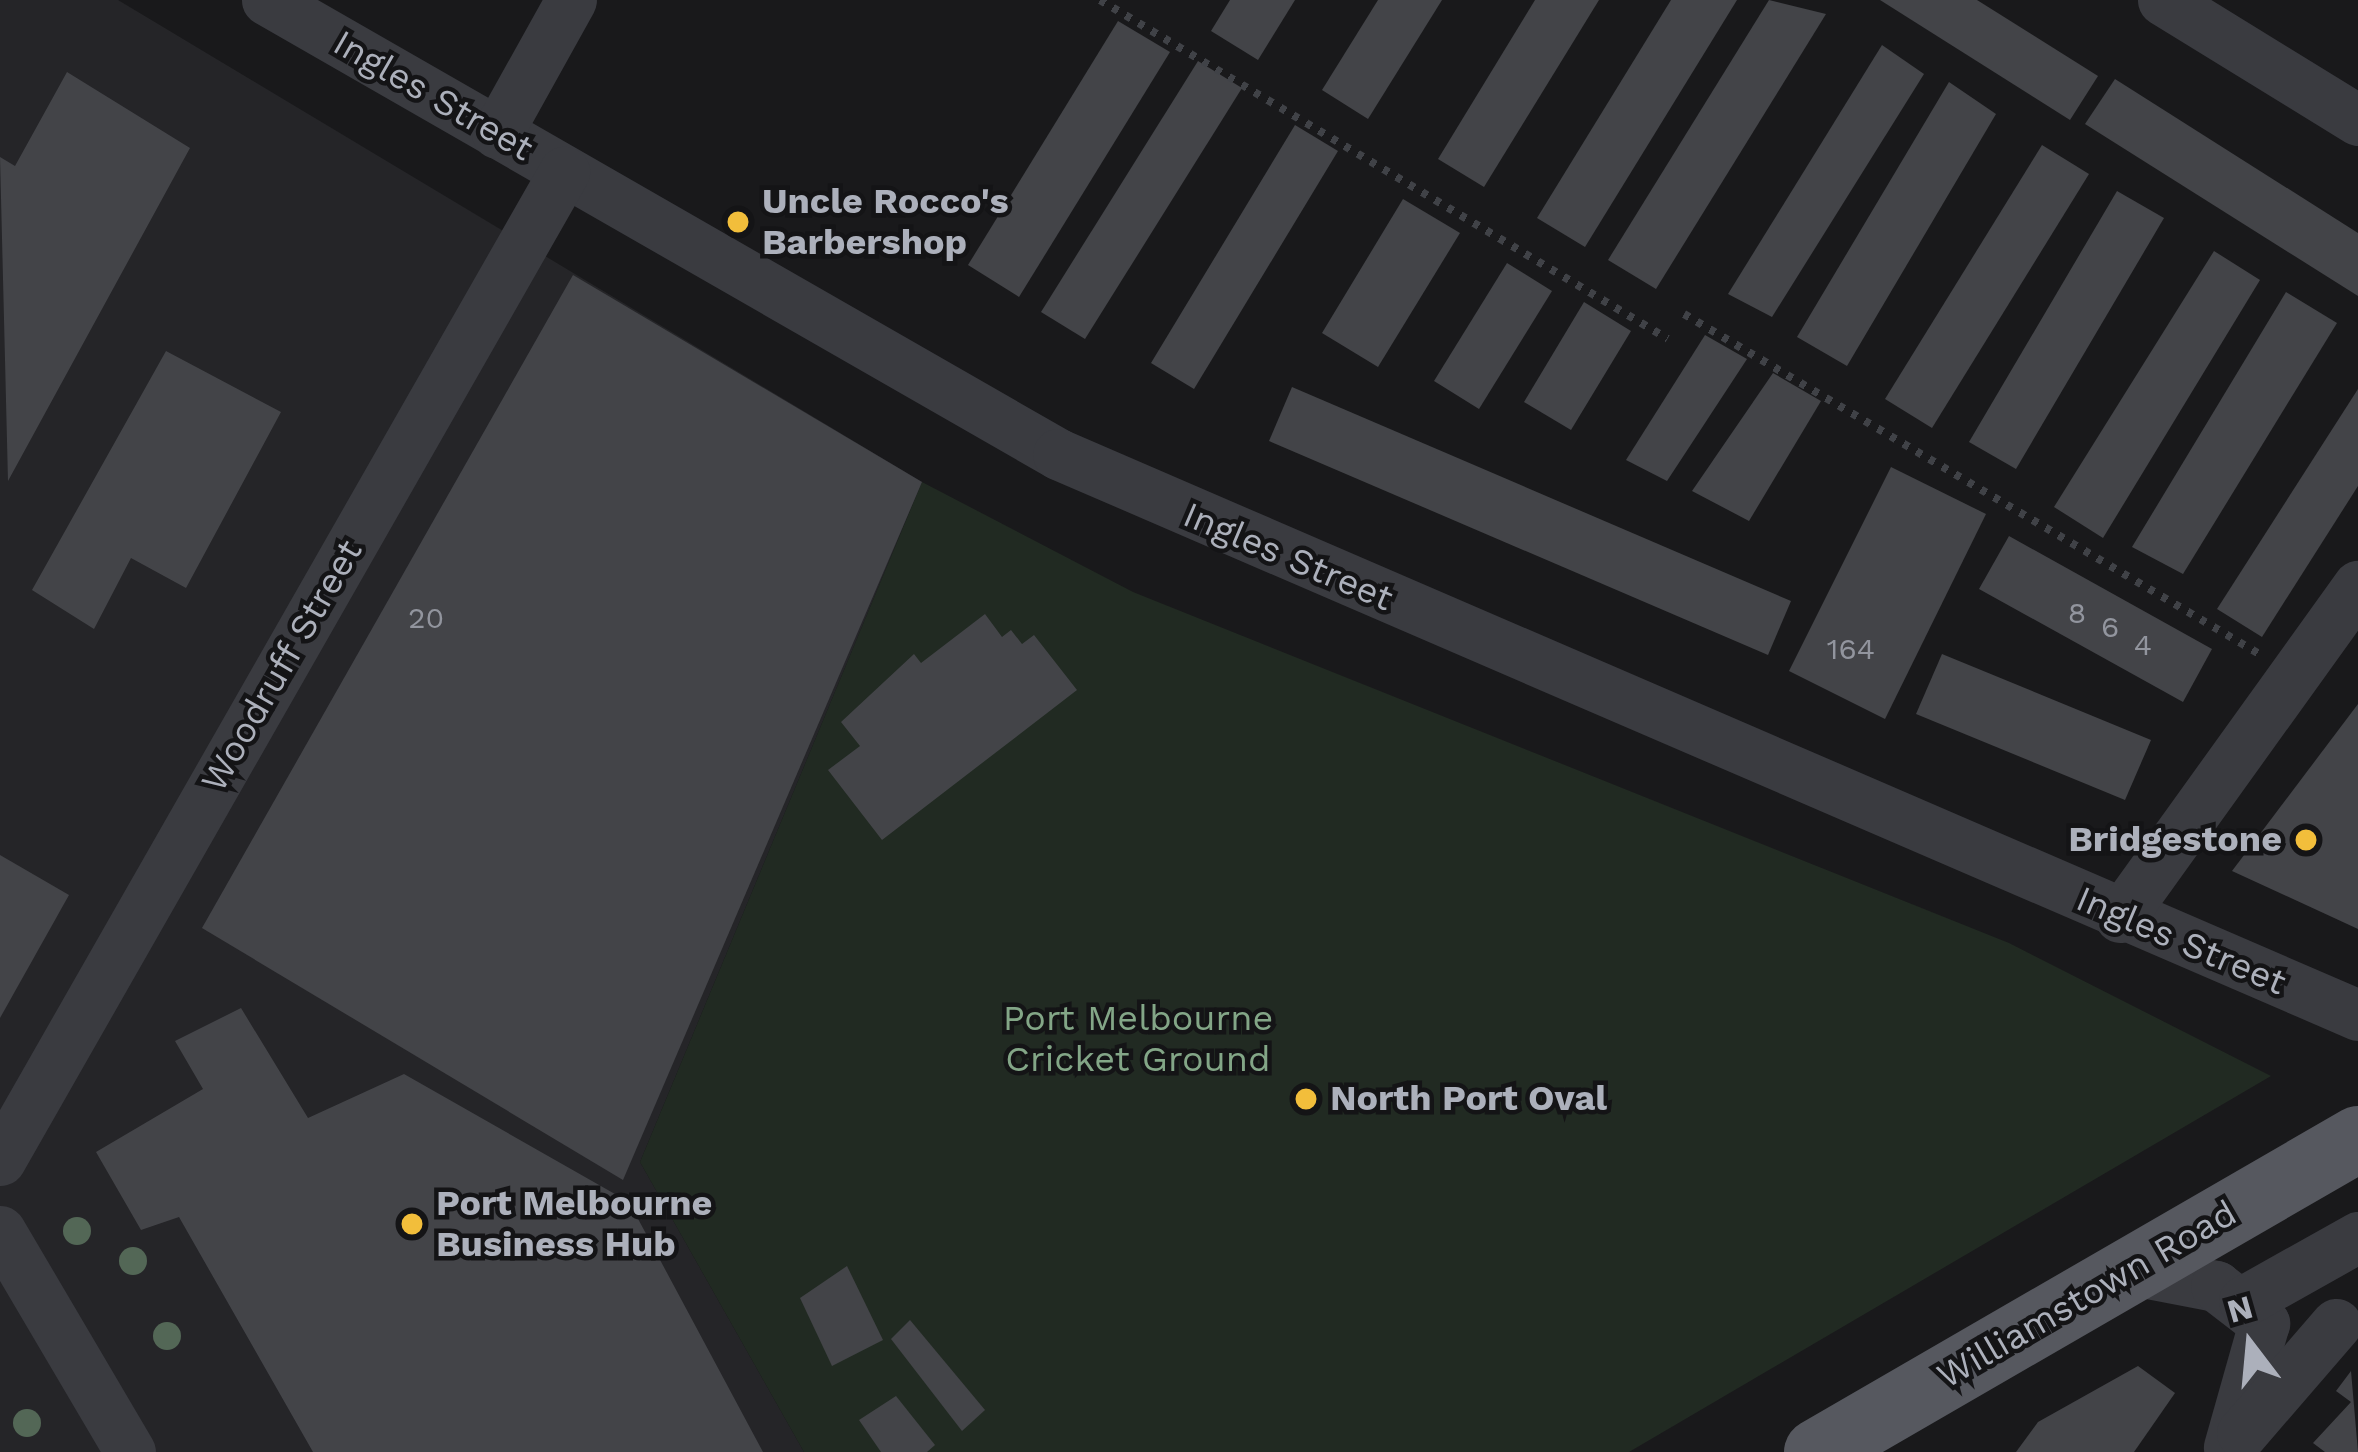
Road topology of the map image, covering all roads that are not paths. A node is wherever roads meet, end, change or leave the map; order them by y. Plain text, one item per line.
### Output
1 (267, 0) edge
2 (571, 0) edge
3 (2163, 0) edge
4 (2358, 120) edge
5 (496, 133) junction
6 (564, 172) junction
7 (2358, 586) edge
8 (2120, 916) junction
9 (2358, 1016) edge
10 (2358, 1139) edge
11 (0, 1160) edge
12 (0, 1231) edge
13 (2358, 1237) edge
14 (2132, 1270) junction
15 (2254, 1312) junction
16 (2347, 1318) edge
17 (2227, 1450) edge
18 (130, 1452) edge
19 (1817, 1452) edge

1 - 5 street, Ingles Street
2 - 5 street
3 - 4 street
5 - 6 street, Ingles Street
6 - 8 street, Ingles Street
6 - 11 street, Woodruff Street
7 - 8 street
8 - 9 street, Ingles Street
10 - 14 main road, Williamstown Road
12 - 18 street
13 - 15 street
14 - 15 street
14 - 19 main road, Williamstown Road
15 - 16 street
15 - 17 street
16 - 17 street

